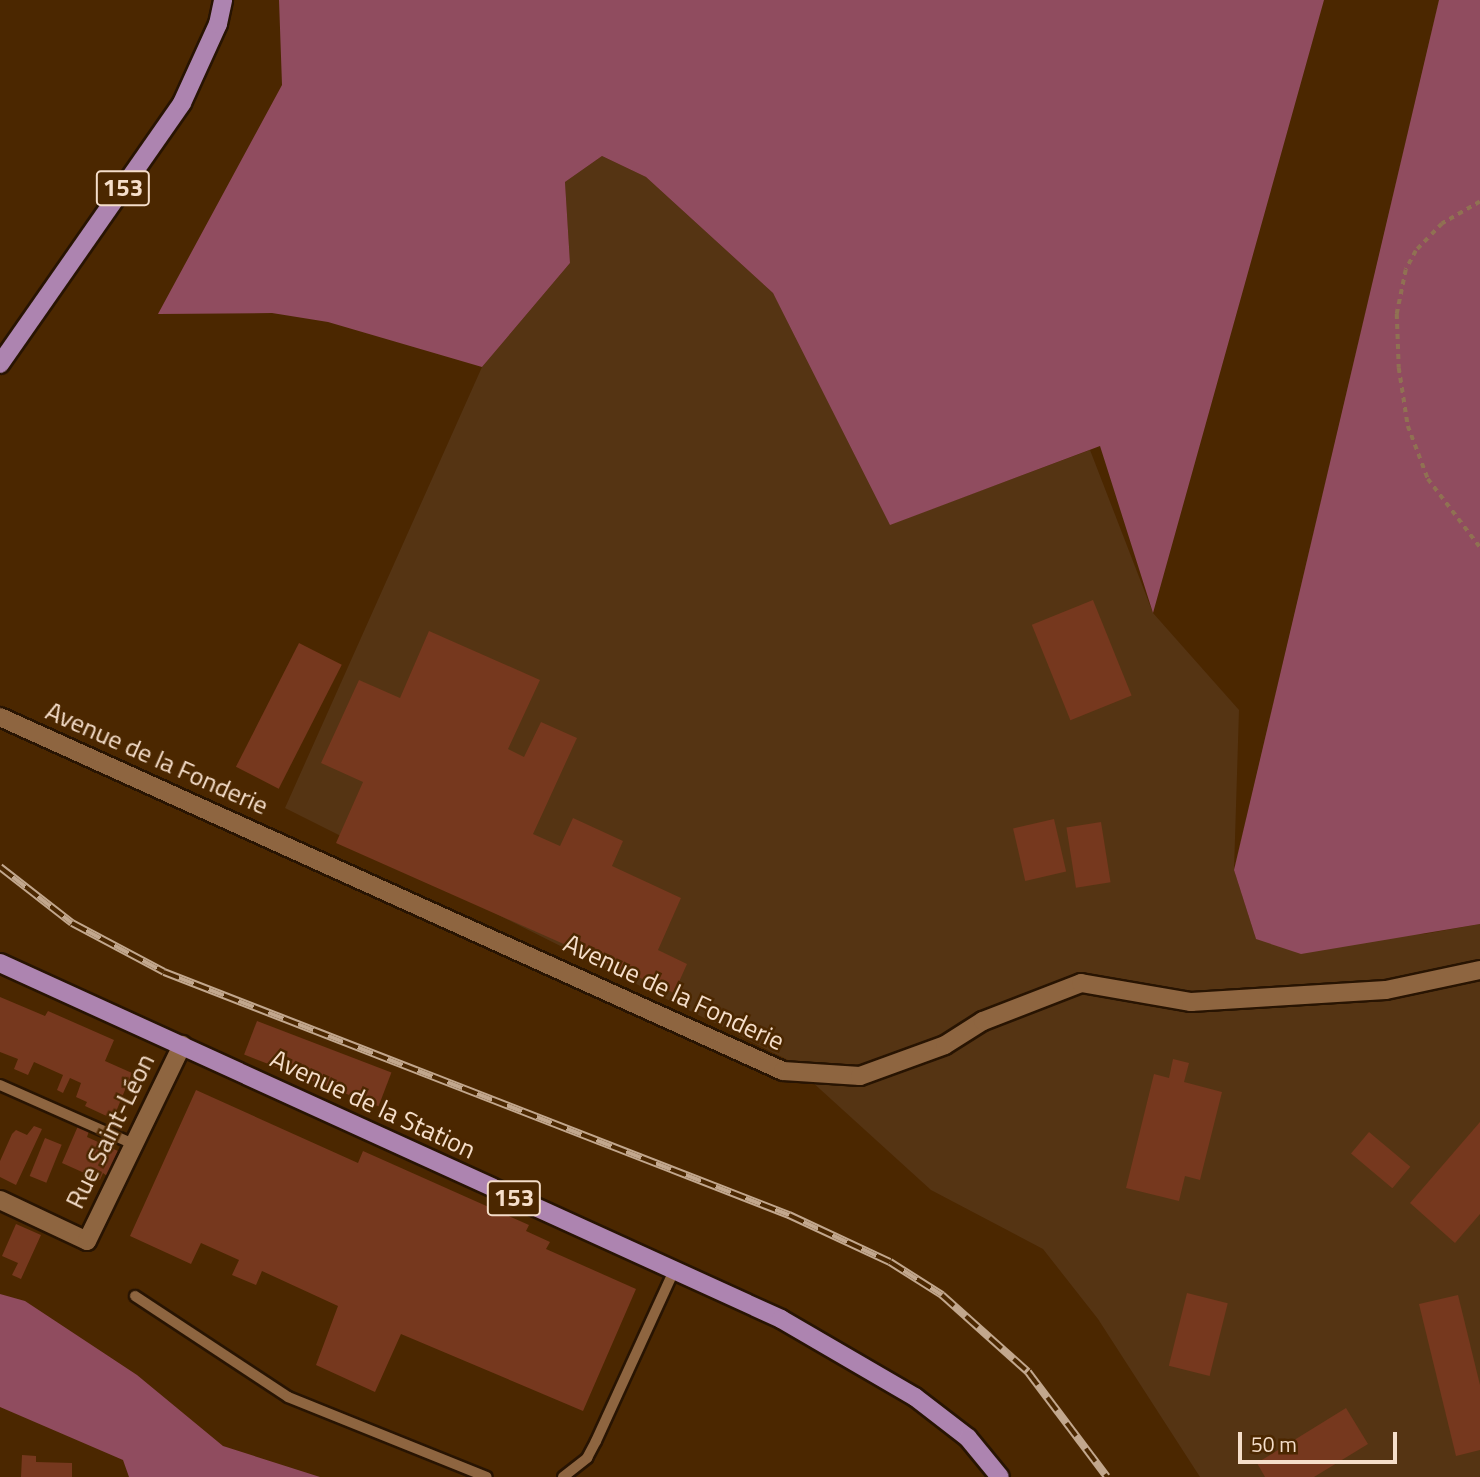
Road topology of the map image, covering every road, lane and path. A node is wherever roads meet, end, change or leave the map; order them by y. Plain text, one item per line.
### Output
1 (223, 0) edge
2 (1480, 202) edge
3 (0, 364) edge
4 (1480, 547) edge
5 (0, 717) edge
6 (0, 963) edge
7 (1480, 970) edge
8 (182, 1045) junction
9 (0, 1085) edge
10 (131, 1143) junction
11 (0, 1200) edge
12 (674, 1271) junction
13 (135, 1296) dead end
14 (487, 1477) edge
15 (563, 1477) edge
16 (1000, 1477) edge

1 - 3 main road, 153
2 - 4 path
5 - 7 street, Avenue de la Fonderie
6 - 8 main road, Avenue de la Station / 153
8 - 10 street, Rue Saint-Léon
8 - 12 main road, Avenue de la Station / 153
9 - 10 lane
10 - 11 street, Rue Saint-Léon
12 - 15 lane
12 - 16 main road, Avenue de la Station / 153
13 - 14 lane

